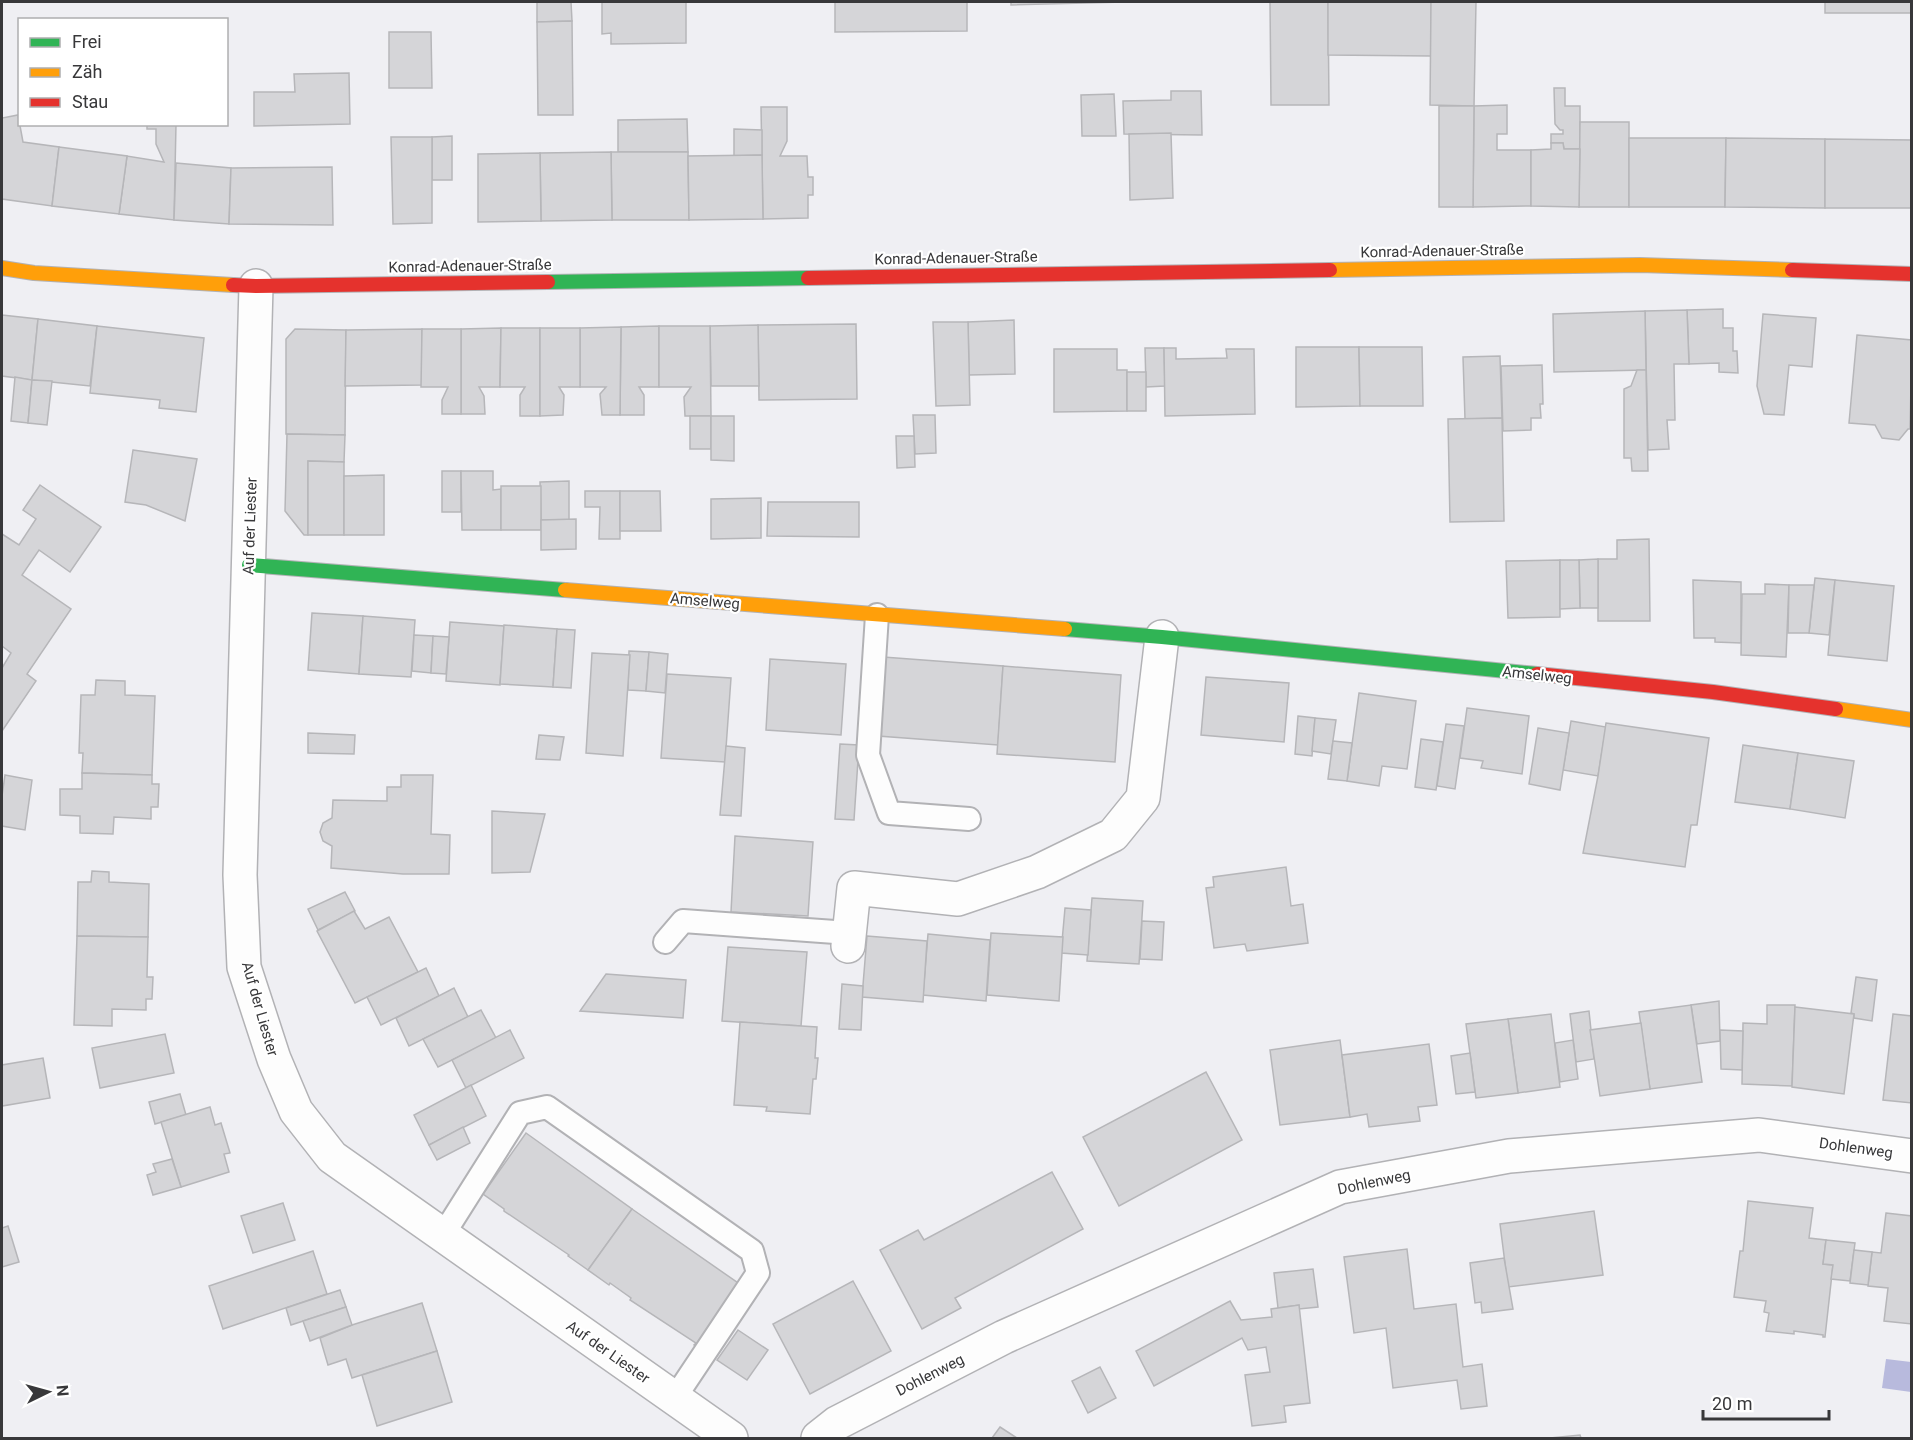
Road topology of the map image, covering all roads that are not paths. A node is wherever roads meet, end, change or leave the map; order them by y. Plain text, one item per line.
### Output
1 (2, 268) edge
2 (1911, 274) edge
3 (256, 286) junction
4 (249, 565) junction
5 (877, 615) junction
6 (1162, 637) junction
7 (1911, 720) edge
8 (969, 819) dead end
9 (848, 940) joint
10 (665, 942) dead end
11 (1911, 1156) edge
12 (443, 1235) junction
13 (674, 1399) junction
14 (731, 1438) edge
15 (818, 1438) edge

1 - 3 street, Konrad-Adenauer-Straße
2 - 3 street, Konrad-Adenauer-Straße
3 - 4 street, Auf der Liester
4 - 5 street, Amselweg
4 - 12 street, Auf der Liester
5 - 6 street, Amselweg
5 - 8 lane
6 - 7 street, Amselweg
6 - 9 street
9 - 10 lane
11 - 15 street, Dohlenweg
12 - 13 street, Auf der Liester
12 - 13 lane
13 - 14 street, Auf der Liester

